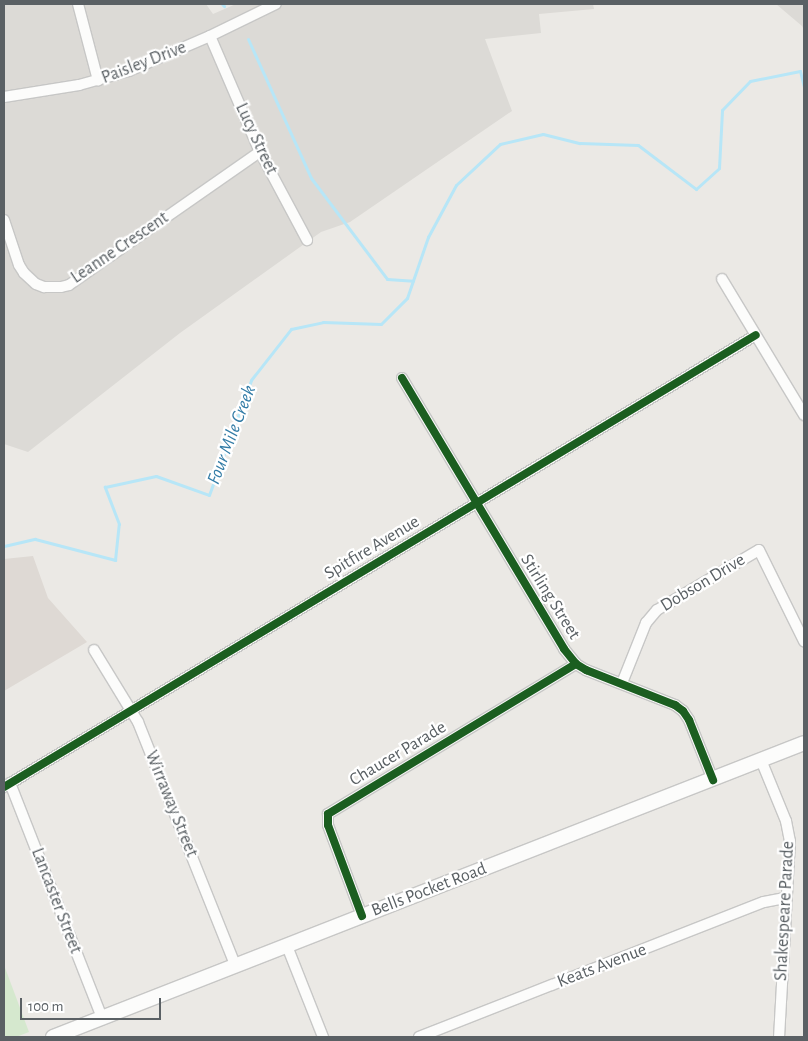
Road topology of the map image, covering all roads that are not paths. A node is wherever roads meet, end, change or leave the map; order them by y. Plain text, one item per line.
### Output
1 (78, 4) edge
2 (276, 4) edge
3 (210, 36) junction
4 (98, 80) junction
5 (4, 97) edge
6 (260, 152) junction
7 (4, 220) edge
8 (307, 240) dead end
9 (722, 278) dead end
10 (756, 335) junction
11 (402, 378) dead end
12 (804, 414) edge
13 (476, 504) junction
14 (804, 641) edge
15 (94, 650) dead end
16 (576, 664) junction
17 (622, 683) junction
18 (132, 710) junction
19 (804, 743) edge
20 (762, 760) junction
21 (713, 780) junction
22 (7, 785) edge
23 (785, 898) junction
24 (362, 916) junction
25 (287, 946) junction
26 (235, 966) junction
27 (102, 1018) junction
28 (53, 1037) edge
29 (323, 1037) edge
30 (419, 1037) edge
31 (779, 1037) edge

1 - 4 street
2 - 3 street, Paisley Drive
3 - 4 street, Paisley Drive
3 - 6 street, Lucy Street
4 - 5 street, Paisley Drive
6 - 7 street, Leanne Crescent
6 - 8 street, Lucy Street
9 - 10 street
10 - 12 street
10 - 13 street, Spitfire Avenue
11 - 13 street, Stirling Street
13 - 16 street, Stirling Street
13 - 18 street, Spitfire Avenue
14 - 17 street, Dobson Drive
15 - 18 street, Wirraway Street
16 - 17 street, Stirling Street
16 - 24 street, Chaucer Parade
17 - 21 street, Stirling Street
18 - 22 street, Spitfire Avenue
18 - 26 street, Wirraway Street
19 - 20 main road, Bells Pocket Road
20 - 21 main road, Bells Pocket Road
20 - 23 street, Shakespeare Parade
21 - 24 main road, Bells Pocket Road
22 - 27 street, Lancaster Street
23 - 30 street, Keats Avenue
23 - 31 street, Shakespeare Parade
24 - 25 main road, Bells Pocket Road
25 - 26 main road, Bells Pocket Road
25 - 29 street
26 - 27 main road, Bells Pocket Road
27 - 28 main road, Bells Pocket Road

